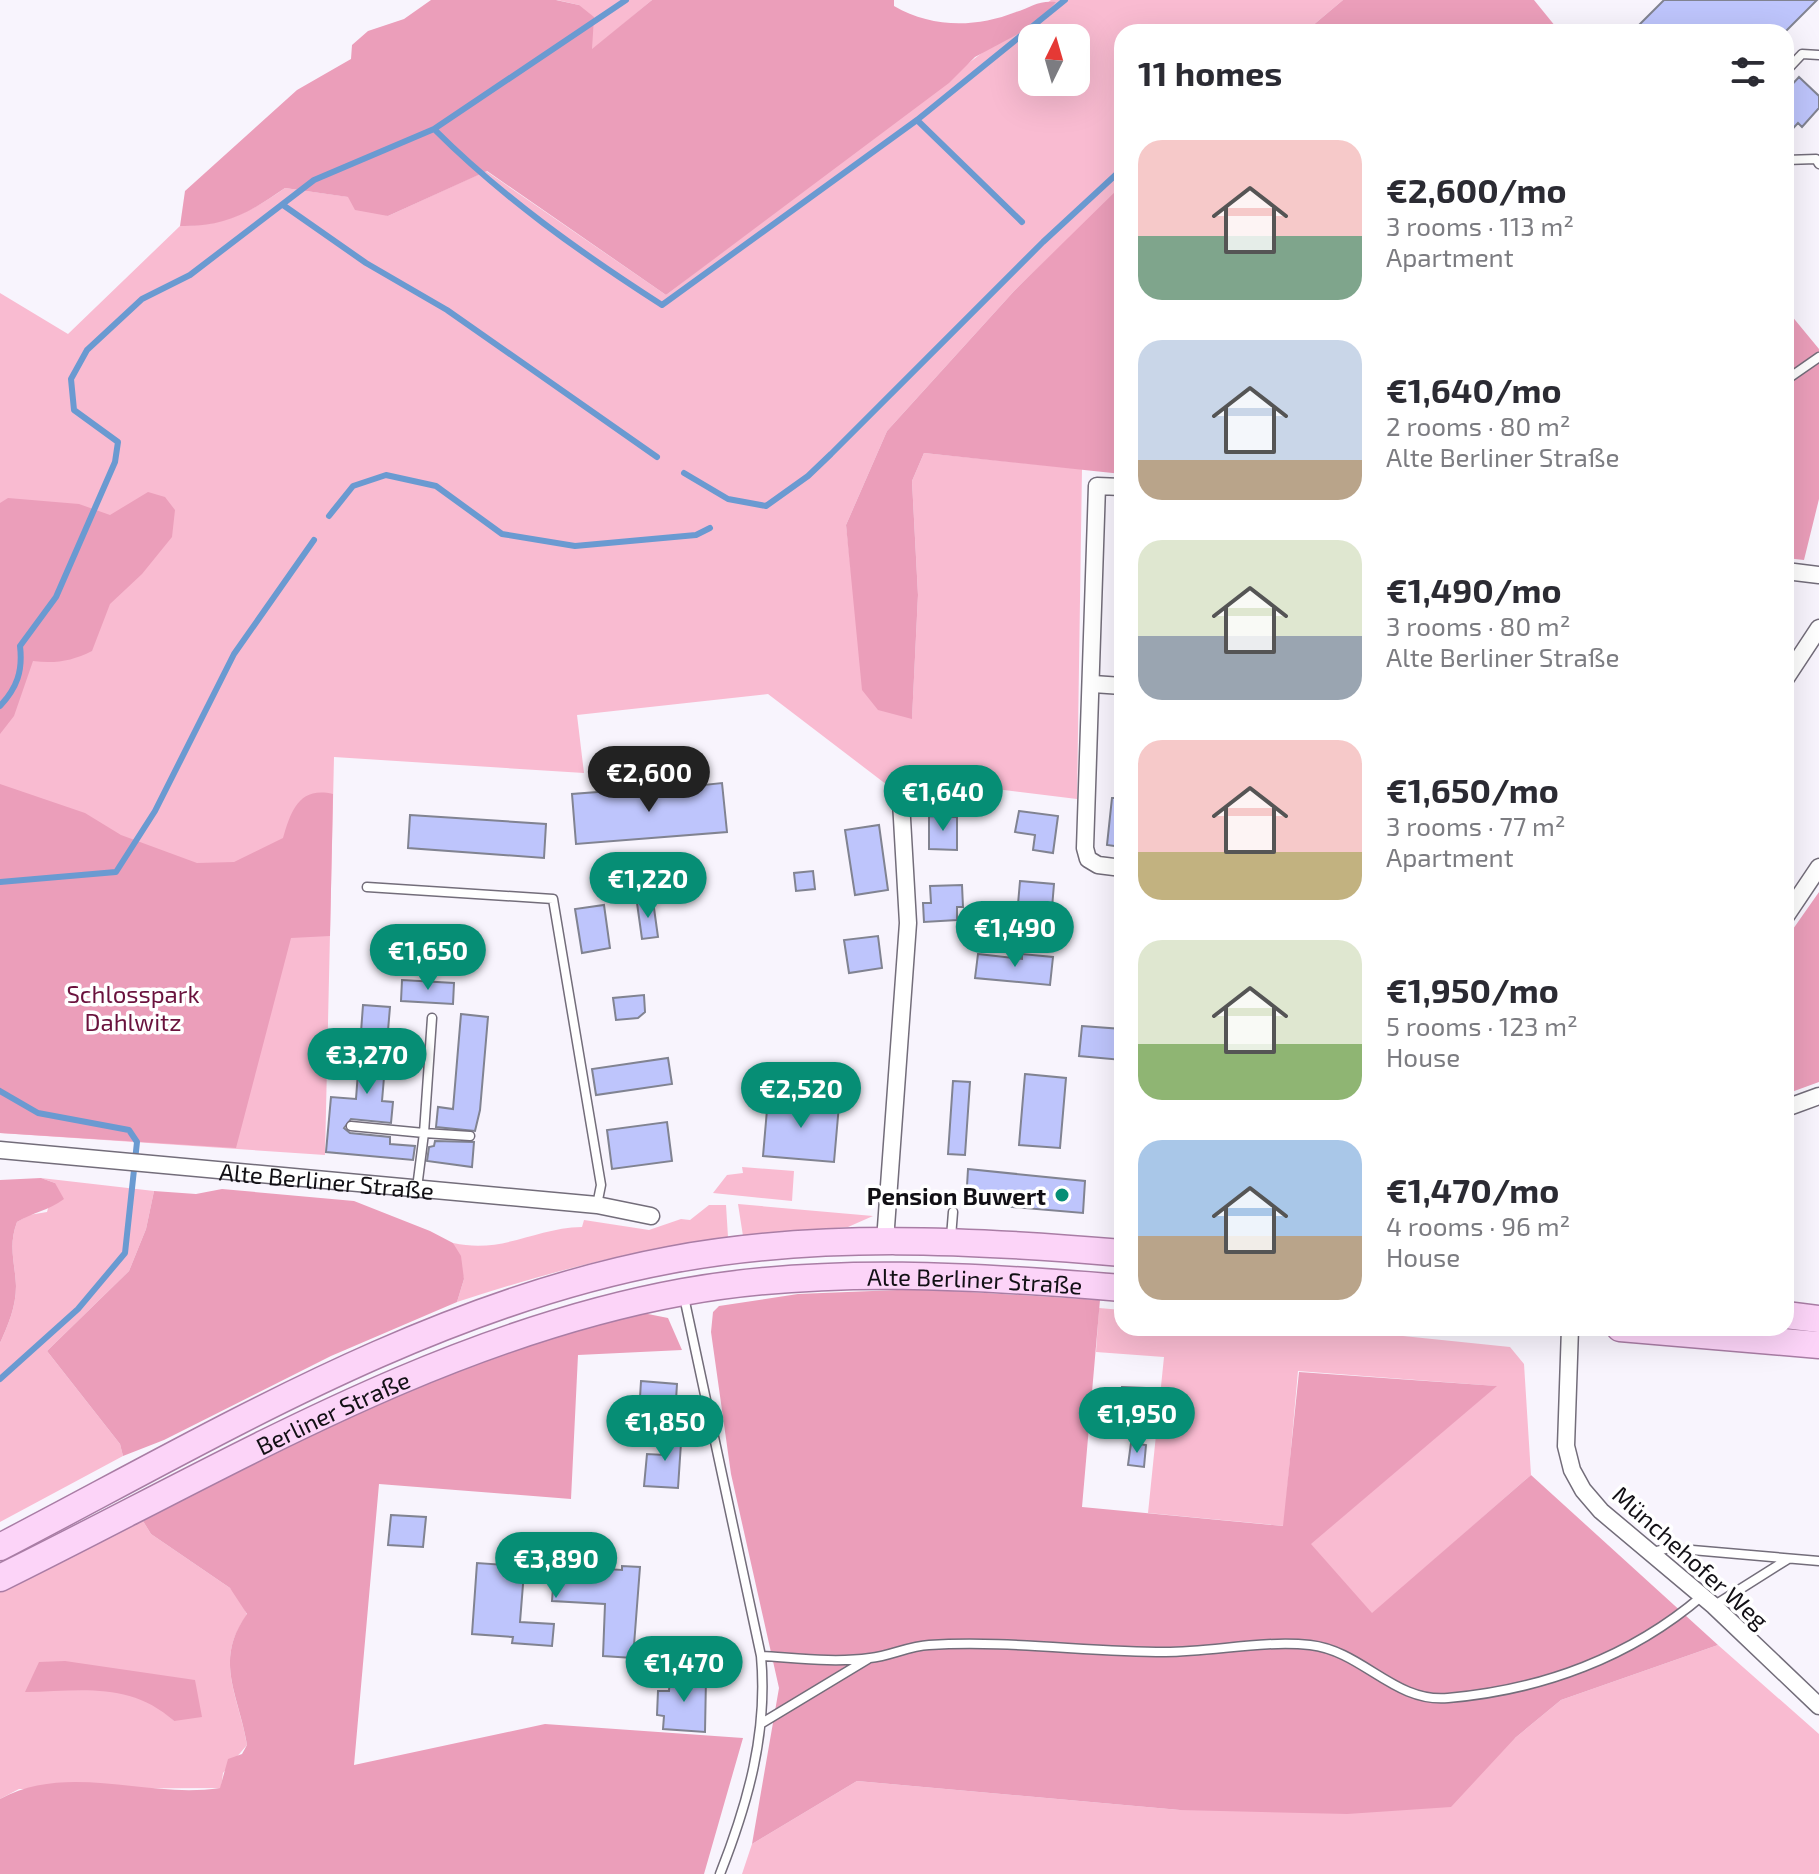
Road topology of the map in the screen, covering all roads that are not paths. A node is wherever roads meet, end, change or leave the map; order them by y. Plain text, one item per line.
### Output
1 (1819, 55) edge
2 (1794, 62) edge
3 (1794, 160) edge
4 (1819, 164) edge
5 (1819, 357) edge
6 (1794, 374) edge
7 (1114, 487) edge
8 (1794, 572) edge
9 (1819, 575) edge
10 (1819, 628) edge
11 (1794, 666) edge
12 (1093, 684) junction
13 (1114, 685) edge
14 (900, 784) dead end
15 (1114, 867) edge
16 (1819, 867) edge
17 (367, 887) dead end
18 (1794, 904) edge
19 (432, 1018) dead end
20 (1819, 1096) edge
21 (1794, 1105) edge
22 (351, 1126) dead end
23 (424, 1133) junction
24 (470, 1136) dead end
25 (0, 1150) edge
26 (417, 1189) junction
27 (597, 1205) junction
28 (953, 1212) dead end
29 (651, 1216) dead end
30 (885, 1241) junction
31 (951, 1242) junction
32 (1114, 1252) edge
33 (674, 1259) joint
34 (1114, 1287) edge
35 (683, 1292) junction
36 (1794, 1316) edge
37 (1819, 1319) edge
38 (1570, 1336) edge
39 (1714, 1336) edge
40 (1819, 1345) edge
41 (0, 1547) edge
42 (1653, 1552) junction
43 (1789, 1558) junction
44 (1819, 1561) edge
45 (0, 1578) edge
46 (1708, 1601) junction
47 (761, 1656) junction
48 (869, 1659) junction
49 (1819, 1706) edge
50 (762, 1723) junction
51 (720, 1874) edge

1 - 2 lane
3 - 4 lane
5 - 6 lane
7 - 12 street
8 - 9 street
10 - 11 street
12 - 13 street
12 - 15 street
14 - 30 street, Alte Berliner Straße
16 - 18 street
17 - 27 lane
19 - 23 lane
20 - 21 street
22 - 23 lane
23 - 24 lane
23 - 26 lane
25 - 26 street, Alte Berliner Straße
26 - 27 street, Alte Berliner Straße
27 - 29 street, Alte Berliner Straße
28 - 31 lane
30 - 31 main road, Alte Berliner Straße
30 - 33 main road, Alte Berliner Straße
31 - 32 main road, Alte Berliner Straße
33 - 41 main road, Berliner Straße
34 - 35 main road, Alte Berliner Straße
35 - 45 main road, Berliner Straße
35 - 47 lane
36 - 37 main road
38 - 42 street, Münchehofer Weg
39 - 40 main road
42 - 43 lane
42 - 46 street, Münchehofer Weg
43 - 44 lane
43 - 46 lane
46 - 48 lane
46 - 49 street, Münchehofer Weg
47 - 48 lane
47 - 50 lane
48 - 50 lane
50 - 51 lane

